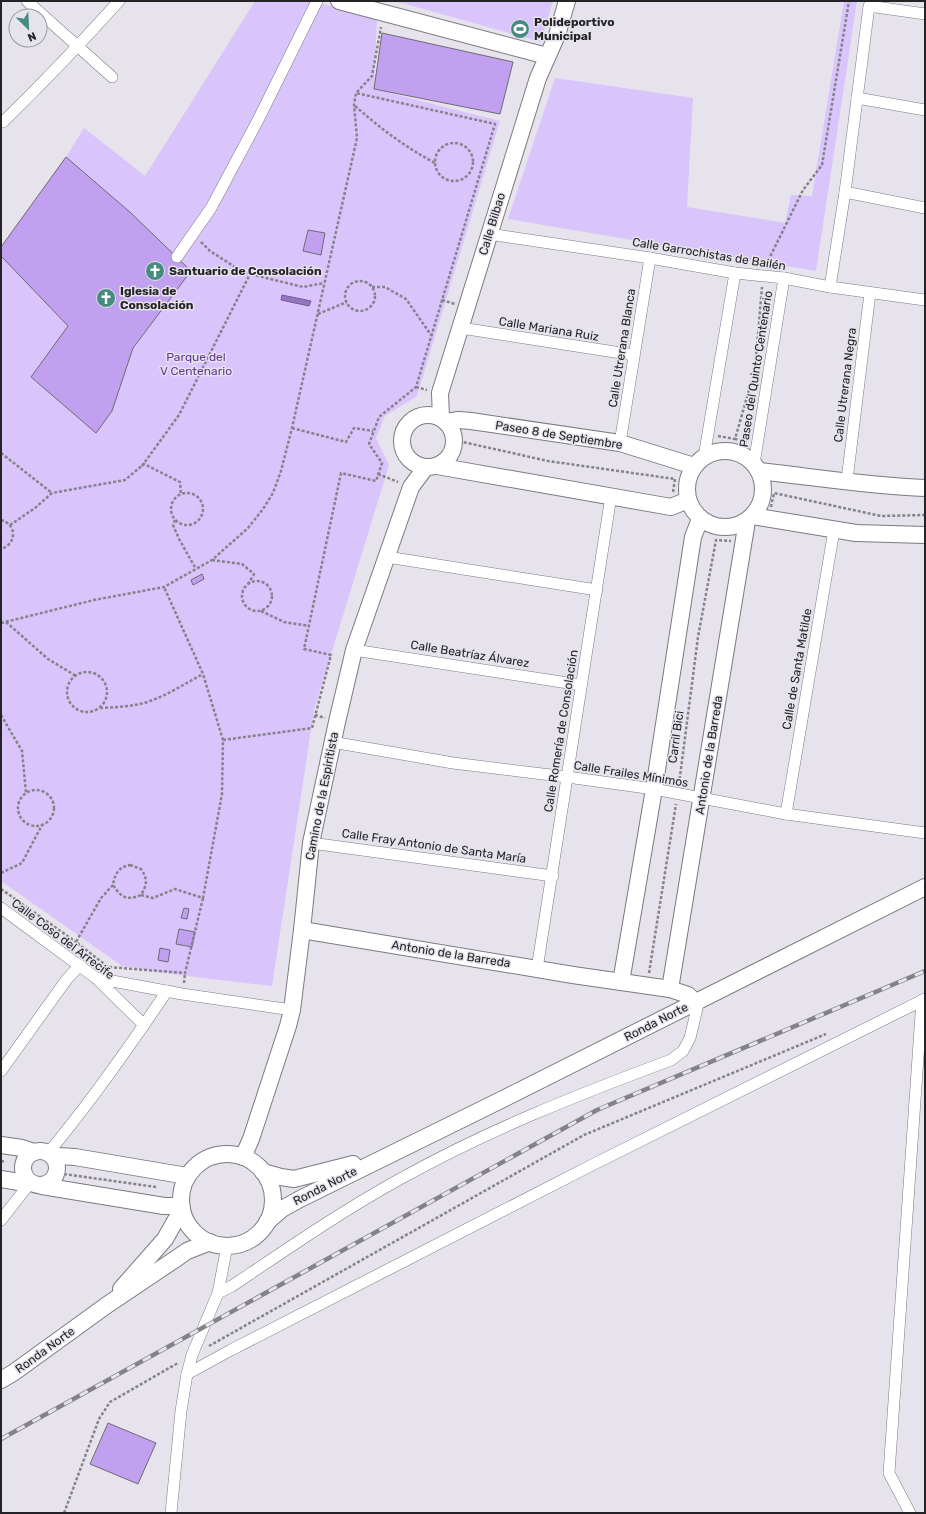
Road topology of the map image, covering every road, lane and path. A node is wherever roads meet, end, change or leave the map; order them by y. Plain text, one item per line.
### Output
1 (27, 1) edge
2 (119, 1) edge
3 (317, 1) edge
4 (339, 1) edge
5 (567, 1) edge
6 (849, 1) edge
7 (384, 12) junction
8 (925, 14) edge
9 (77, 47) junction
10 (547, 56) junction
11 (112, 77) dead end
12 (356, 93) junction
13 (857, 98) junction
14 (354, 106) junction
15 (925, 110) edge
16 (1, 122) edge
17 (435, 163) junction
18 (845, 192) junction
19 (925, 208) edge
20 (193, 234) junction
21 (489, 234) junction
22 (177, 257) dead end
23 (650, 258) junction
24 (735, 273) junction
25 (250, 274) junction
26 (763, 276) junction
27 (784, 278) junction
28 (324, 283) junction
29 (372, 287) junction
30 (830, 287) junction
31 (870, 292) junction
32 (925, 300) edge
33 (347, 302) junction
34 (317, 314) junction
35 (461, 328) junction
36 (432, 335) junction
37 (634, 355) junction
38 (440, 393) junction
39 (419, 416) junction
40 (444, 420) junction
41 (292, 428) junction
42 (373, 431) junction
43 (708, 435) junction
44 (735, 439) junction
45 (454, 440) junction
46 (620, 443) junction
47 (757, 444) junction
48 (1, 453) edge
49 (692, 461) junction
50 (425, 465) junction
51 (142, 466) junction
52 (756, 468) junction
53 (378, 474) junction
54 (675, 479) junction
55 (846, 480) junction
56 (925, 486) edge
57 (411, 487) junction
58 (52, 492) junction
59 (181, 494) junction
60 (611, 496) junction
61 (688, 500) junction
62 (671, 507) junction
63 (925, 515) edge
64 (755, 518) junction
65 (700, 519) junction
66 (1, 520) edge
67 (175, 520) junction
68 (10, 525) junction
69 (834, 530) junction
70 (925, 535) edge
71 (743, 543) junction
72 (1, 549) edge
73 (387, 557) junction
74 (212, 560) junction
75 (196, 569) junction
76 (248, 584) junction
77 (164, 587) junction
78 (597, 590) junction
79 (260, 611) junction
80 (6, 622) junction
81 (1, 623) edge
82 (309, 626) junction
83 (354, 650) junction
84 (203, 674) junction
85 (76, 676) junction
86 (582, 685) junction
87 (99, 708) junction
88 (1, 715) edge
89 (223, 740) junction
90 (332, 742) junction
91 (567, 777) junction
92 (654, 790) junction
93 (26, 793) junction
94 (678, 794) junction
95 (702, 797) junction
96 (786, 814) junction
97 (42, 825) junction
98 (925, 833) edge
99 (312, 843) junction
100 (1, 873) edge
101 (553, 876) junction
102 (113, 884) junction
103 (925, 887) edge
104 (1, 889) edge
105 (141, 895) junction
106 (203, 898) junction
107 (3, 915) edge
108 (302, 930) junction
109 (76, 942) junction
110 (80, 965) junction
111 (537, 969) junction
112 (96, 978) junction
113 (621, 982) junction
114 (646, 986) junction
115 (670, 989) junction
116 (167, 991) junction
117 (923, 999) edge
118 (697, 1001) junction
119 (292, 1010) junction
120 (144, 1025) junction
121 (831, 1032) dead end
122 (1, 1071) edge
123 (1, 1145) edge
124 (45, 1154) junction
125 (387, 1155) junction
126 (243, 1157) junction
127 (1, 1161) edge
128 (6, 1162) dead end
129 (263, 1172) junction
130 (64, 1174) dead end
131 (187, 1176) junction
132 (1, 1179) edge
133 (33, 1183) junction
134 (156, 1187) dead end
135 (181, 1208) junction
136 (2, 1218) edge
137 (267, 1222) junction
138 (210, 1242) junction
139 (227, 1246) junction
140 (218, 1293) junction
141 (107, 1305) junction
142 (192, 1355) junction
143 (187, 1374) junction
144 (1, 1380) edge
145 (64, 1513) edge
146 (171, 1513) edge
147 (910, 1513) edge

1 - 9 street
2 - 9 street
3 - 20 street
4 - 7 street
5 - 10 street
6 - 26 path
7 - 10 street
7 - 12 path
8 - 13 street
9 - 11 street
9 - 16 street
10 - 21 street, Calle Bilbao
12 - 14 path
12 - 36 path
13 - 15 street
13 - 18 street
14 - 17 path
14 - 28 path
17 - 17 path
18 - 19 street
18 - 30 street
20 - 22 street
20 - 25 path
21 - 23 street, Calle Garrochistas de Bailén
21 - 35 street, Calle Bilbao
23 - 24 street, Calle Garrochistas de Bailén
23 - 37 street, Calle Utrerana Blanca
24 - 26 street, Calle Garrochistas de Bailén
24 - 43 street
25 - 28 path
25 - 51 path
26 - 27 street, Calle Garrochistas de Bailén
26 - 44 path
27 - 30 street, Calle Garrochistas de Bailén
27 - 47 street, Paseo del Quinto Centenario
28 - 34 path
29 - 33 path
29 - 33 path
29 - 36 path
30 - 31 street, Calle Garrochistas de Bailén
31 - 32 street, Calle Garrochistas de Bailén
31 - 55 street, Calle Utrerana Negra
33 - 34 path
34 - 41 path
35 - 37 street, Calle Mariana Ruiz
35 - 38 street, Calle Bilbao
36 - 42 path
37 - 46 street, Calle Utrerana Blanca
38 - 39 street, Calle Bilbao
38 - 40 street, Calle Bilbao
39 - 40 street
39 - 50 street
40 - 45 street
40 - 46 street, Paseo 8 de Septiembre
41 - 42 path
41 - 74 path
42 - 53 path
43 - 44 path
43 - 49 street
44 - 47 path
45 - 50 street
45 - 54 path
46 - 49 street, Paseo 8 de Septiembre
47 - 52 street, Paseo del Quinto Centenario
48 - 58 path
49 - 52 street
49 - 54 path
49 - 61 street
50 - 57 street, Camino de la Espiritista
50 - 60 street
51 - 58 path
51 - 59 path
52 - 55 street
52 - 64 street
53 - 57 path
53 - 82 path
54 - 62 path
55 - 56 street
57 - 73 street, Camino de la Espiritista
58 - 68 path
59 - 67 path
59 - 67 path
60 - 62 street
60 - 78 street, Calle Romería de Consolación
61 - 62 street
61 - 65 street
63 - 64 path
64 - 65 street
64 - 69 street
64 - 71 street, Antonio de la Barreda
65 - 92 street
66 - 68 path
67 - 75 path
68 - 72 path
69 - 70 street
69 - 96 street, Calle de Santa Matilde
71 - 94 path, Carril Bici
71 - 95 street, Antonio de la Barreda
73 - 78 street
73 - 83 street, Camino de la Espiritista
74 - 75 path
74 - 76 path
75 - 77 path
76 - 79 path
76 - 79 path
77 - 80 path
77 - 84 path
78 - 86 street, Calle Romería de Consolación
79 - 82 path
80 - 81 path
80 - 85 path
82 - 89 path
83 - 86 street, Calle Beatríaz Álvarez
83 - 90 street, Camino de la Espiritista
84 - 87 path
84 - 89 path
85 - 87 path
85 - 87 path
86 - 91 street, Calle Romería de Consolación
88 - 93 path
89 - 106 path
90 - 91 street, Calle Frailes Mínimos
90 - 99 street, Camino de la Espiritista
91 - 92 street, Calle Frailes Mínimos
91 - 101 street, Calle Romería de Consolación
92 - 94 street, Calle Frailes Mínimos
92 - 113 street
93 - 97 path
93 - 97 path
94 - 95 street, Calle Frailes Mínimos
94 - 114 path, Carril Bici
95 - 96 street, Calle Frailes Mínimos
95 - 115 street, Antonio de la Barreda
96 - 98 street, Calle Frailes Mínimos
97 - 100 path
99 - 101 street, Calle Fray Antonio de Santa María
99 - 108 street, Camino de la Espiritista
101 - 111 street, Calle Romería de Consolación
102 - 105 path
102 - 105 path
102 - 109 path
103 - 118 street, Ronda Norte
104 - 109 path
105 - 106 path
106 - 109 path
107 - 110 street, Calle Coso del Arrecife
108 - 111 street, Antonio de la Barreda
108 - 119 street, Camino de la Espiritista
110 - 112 street, Calle Coso del Arrecife
110 - 122 street
111 - 113 street, Antonio de la Barreda
112 - 116 street
112 - 120 street, Calle Coso del Arrecife
113 - 114 street, Antonio de la Barreda
114 - 115 street, Antonio de la Barreda
115 - 118 street, Antonio de la Barreda
116 - 119 street
116 - 120 street
117 - 143 street
117 - 147 street
118 - 125 street, Ronda Norte
118 - 140 street
119 - 126 street, Camino de la Espiritista
120 - 124 street
121 - 142 path
123 - 124 street
124 - 131 street
124 - 133 street
124 - 133 street
125 - 129 street, Ronda Norte
125 - 137 street, Ronda Norte
126 - 129 street, Ronda Norte
126 - 131 street, Ronda Norte
127 - 128 path
129 - 137 street, Ronda Norte
130 - 134 path
131 - 135 street, Ronda Norte
132 - 133 street
133 - 135 street
133 - 136 street
135 - 138 street, Ronda Norte
135 - 141 street, Ronda Norte
137 - 139 street, Ronda Norte
138 - 139 street, Ronda Norte
138 - 141 street, Ronda Norte
139 - 140 street
140 - 142 street
141 - 144 street, Ronda Norte
142 - 143 street
142 - 145 path
143 - 146 street

